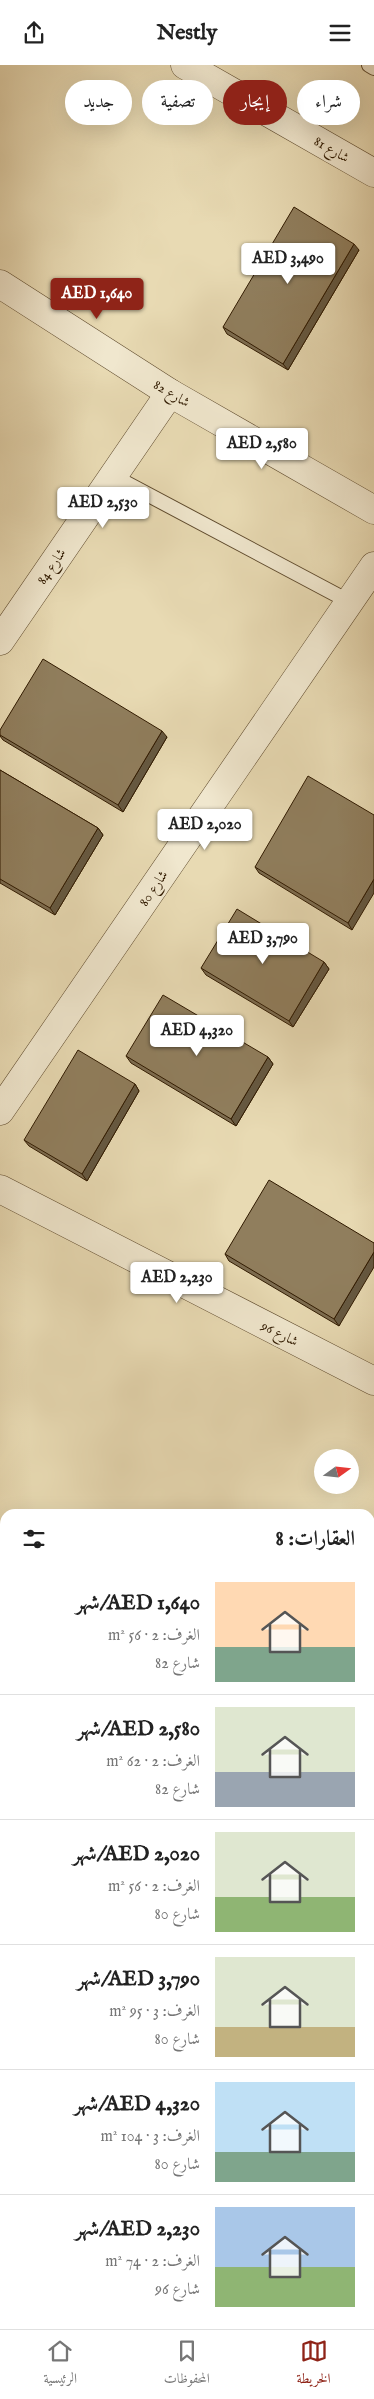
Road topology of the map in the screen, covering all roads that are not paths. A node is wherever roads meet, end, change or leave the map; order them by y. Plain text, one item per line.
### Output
1 (186, 65) edge
2 (369, 65) edge
3 (374, 68) edge
4 (374, 173) edge
5 (0, 284) edge
6 (170, 393) junction
7 (113, 477) junction
8 (374, 510) edge
9 (374, 566) edge
10 (350, 602) junction
11 (0, 641) edge
12 (0, 1111) edge
13 (0, 1189) edge
14 (374, 1381) edge

1 - 4 street, شارع 81
2 - 3 lane
5 - 6 street, شارع 82
6 - 7 street, شارع 84
6 - 8 street, شارع 82
7 - 10 lane
7 - 11 street, شارع 84
9 - 10 street, شارع 80
10 - 12 street, شارع 80
13 - 14 street, شارع 96

